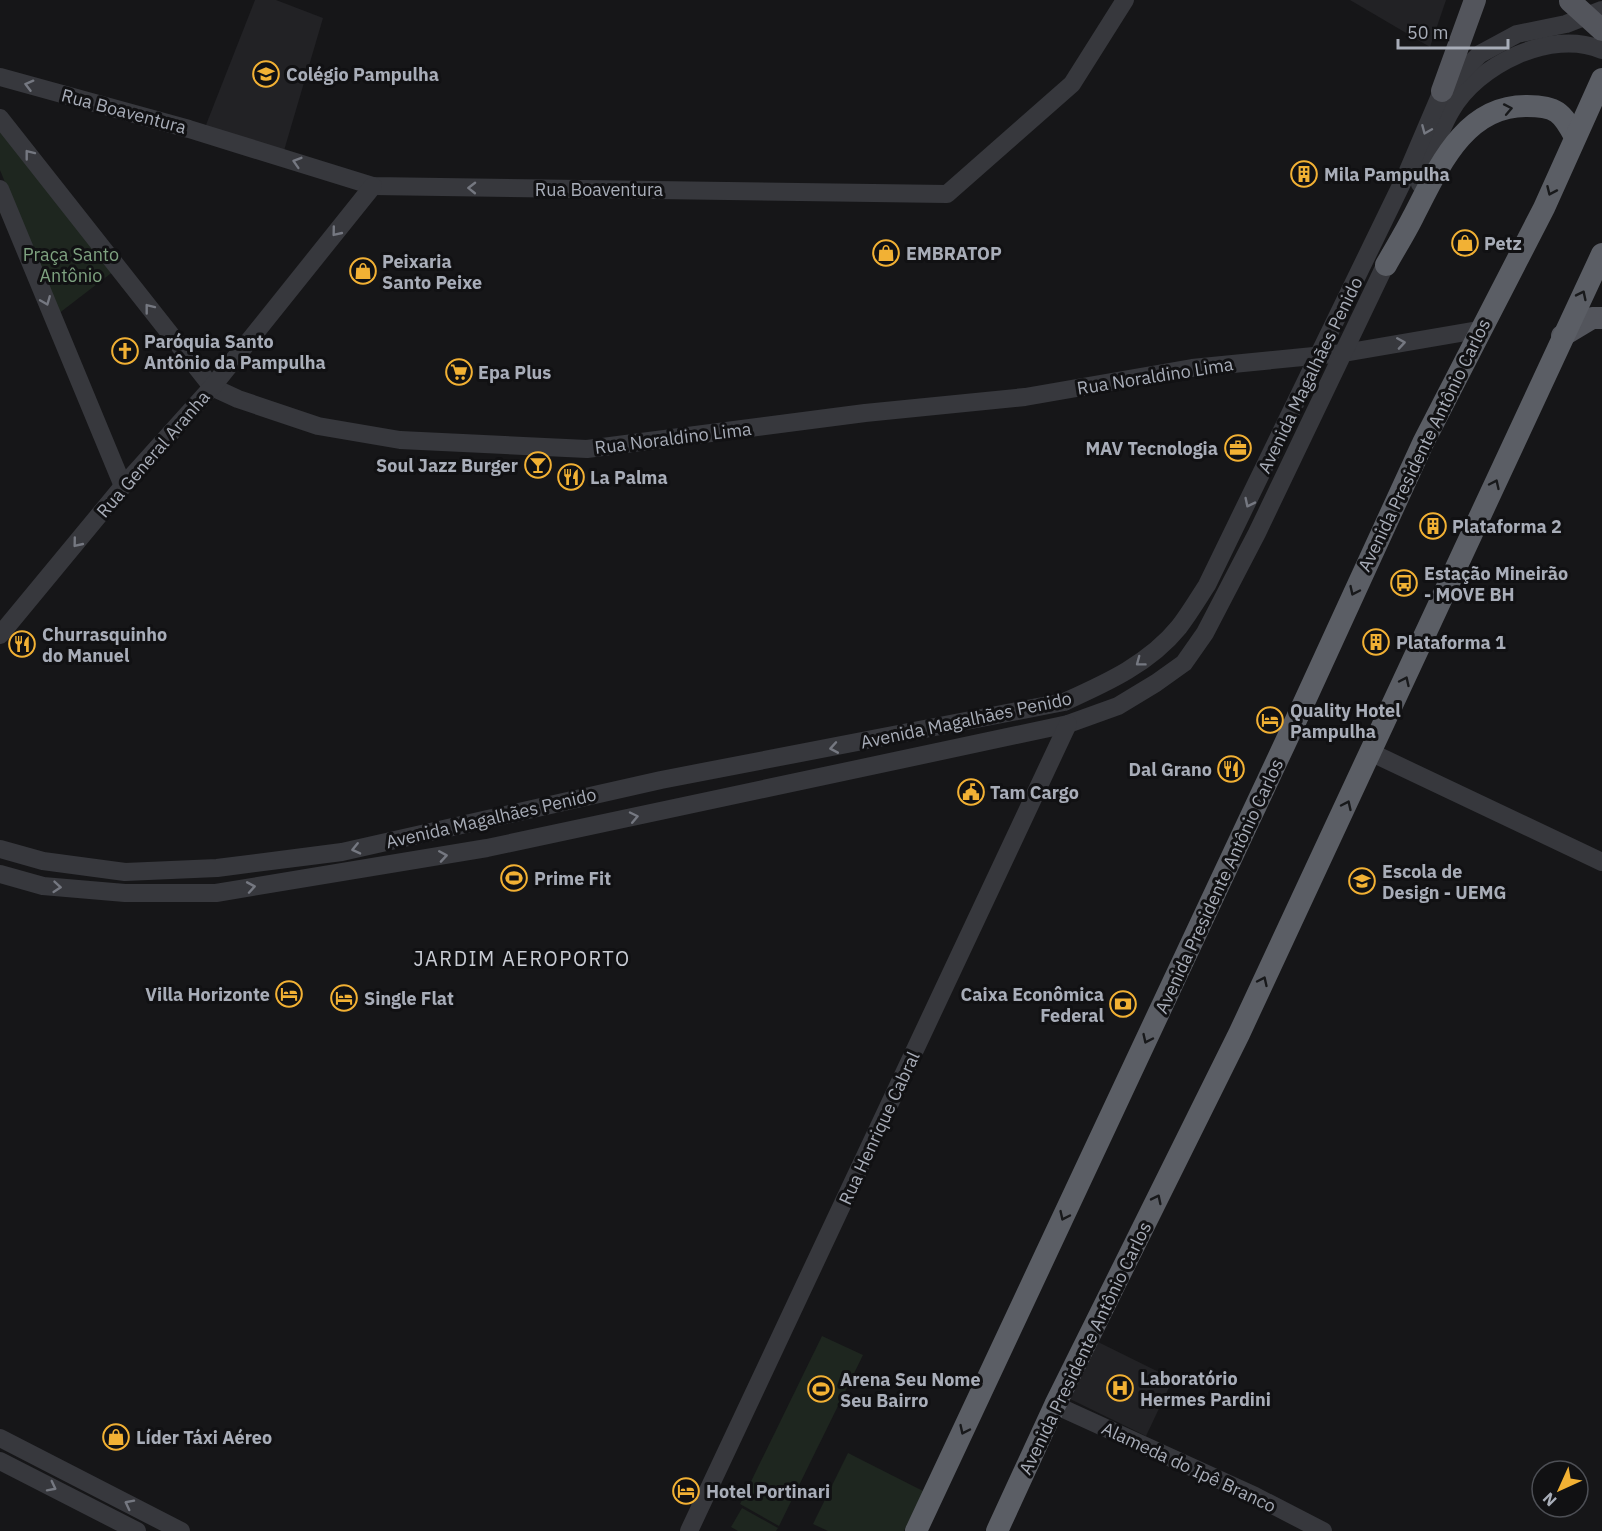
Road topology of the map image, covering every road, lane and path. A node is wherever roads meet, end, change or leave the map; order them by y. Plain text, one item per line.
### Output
1 (1125, 0) edge
2 (1475, 0) edge
3 (1570, 1) edge
4 (1602, 10) edge
5 (1602, 30) edge
6 (1602, 50) edge
7 (0, 77) edge
8 (1602, 79) edge
9 (1442, 91) junction
10 (0, 118) edge
11 (1575, 137) junction
12 (373, 186) junction
13 (0, 189) edge
14 (1602, 254) edge
15 (1386, 264) junction
16 (1602, 318) edge
17 (1478, 330) junction
18 (1562, 336) junction
19 (1344, 353) junction
20 (1320, 355) junction
21 (212, 387) junction
22 (123, 486) junction
23 (0, 636) edge
24 (1068, 724) junction
25 (1372, 753) junction
26 (0, 849) edge
27 (1602, 862) edge
28 (0, 874) edge
29 (1055, 1405) junction
30 (0, 1438) edge
31 (0, 1461) edge
32 (137, 1531) edge
33 (181, 1531) edge
34 (689, 1531) edge
35 (916, 1531) edge
36 (997, 1531) edge
37 (1323, 1531) edge

1 -> 12 street, Rua Boaventura
2 - 9 main road
3 - 5 main road, bridge
4 - 9 street, Avenida Magalhães Penido
6 - 15 street, Avenida Magalhães Penido
12 -> 7 street, Rua Boaventura
8 - 11 highway, Avenida Presidente Antônio Carlos
9 -> 20 street, Avenida Magalhães Penido
21 -> 10 street, Rua Noraldino Lima
15 -> 11 highway
11 -> 17 highway, Avenida Presidente Antônio Carlos
12 -> 21 street, Rua General Aranha
13 -> 22 street
18 -> 14 highway, Avenida Presidente Antônio Carlos
15 - 19 street, Avenida Magalhães Penido
16 - 18 main road
19 -> 17 street, Rua Noraldino Lima
17 -> 35 highway, Avenida Presidente Antônio Carlos
25 -> 18 highway, Avenida Presidente Antônio Carlos
19 - 20 street, Rua Noraldino Lima
19 - 24 street, Avenida Magalhães Penido
20 - 21 street, Rua Noraldino Lima
20 -> 26 street, Avenida Magalhães Penido
21 - 22 street, Rua General Aranha
22 -> 23 street, Rua General Aranha
28 -> 24 street, Avenida Magalhães Penido
24 - 34 street, Rua Henrique Cabral
25 - 27 street
29 -> 25 highway, Avenida Presidente Antônio Carlos
29 - 36 highway, Avenida Presidente Antônio Carlos
29 - 37 street, Alameda do Ipê Branco
33 -> 30 street
31 -> 32 street

